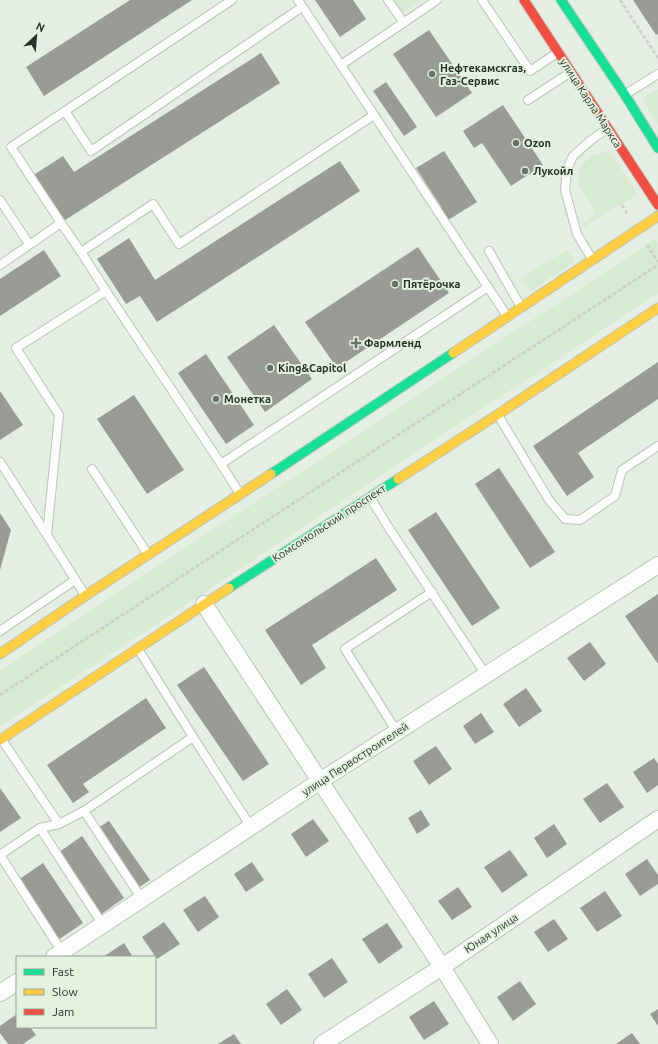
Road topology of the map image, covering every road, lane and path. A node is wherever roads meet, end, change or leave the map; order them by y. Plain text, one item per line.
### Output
1 (232, 0) edge
2 (388, 0) edge
3 (437, 0) edge
4 (482, 0) edge
5 (524, 0) edge
6 (561, 0) edge
7 (620, 0) edge
8 (300, 4) edge
9 (404, 22) junction
10 (558, 52) junction
11 (658, 58) edge
12 (341, 65) junction
13 (571, 72) junction
14 (658, 74) edge
15 (624, 95) junction
16 (528, 100) dead end
17 (65, 111) junction
18 (374, 115) junction
19 (608, 129) junction
20 (658, 148) edge
21 (0, 200) edge
22 (658, 205) edge
23 (658, 216) edge
24 (61, 223) junction
25 (29, 244) junction
26 (646, 244) dead end
27 (489, 251) dead end
28 (81, 252) junction
29 (592, 260) junction
30 (658, 264) edge
31 (0, 265) edge
32 (488, 287) junction
33 (106, 291) junction
34 (522, 307) junction
35 (658, 308) edge
36 (508, 316) junction
37 (497, 414) junction
38 (658, 446) edge
39 (221, 464) junction
40 (1, 467) edge
41 (92, 469) dead end
42 (240, 494) junction
43 (370, 497) junction
44 (47, 534) junction
45 (148, 555) junction
46 (658, 565) edge
47 (75, 580) junction
48 (432, 592) junction
49 (85, 596) junction
50 (204, 604) junction
51 (0, 631) edge
52 (138, 648) junction
53 (0, 654) edge
54 (486, 675) junction
55 (0, 695) edge
56 (397, 732) junction
57 (192, 737) junction
58 (1, 739) edge
59 (320, 781) junction
60 (84, 811) junction
61 (658, 819) edge
62 (59, 824) junction
63 (251, 827) junction
64 (40, 828) junction
65 (0, 855) edge
66 (142, 899) junction
67 (103, 925) junction
68 (58, 954) edge
69 (442, 967) junction
70 (16, 983) edge
71 (0, 993) edge
72 (322, 1044) edge
73 (490, 1044) edge

1 - 17 lane
2 - 9 lane
3 - 9 lane
4 - 10 lane
5 - 10 main road, улица Карла Маркса
6 - 15 main road
7 - 11 path
8 - 12 lane
8 - 17 lane
9 - 12 lane
10 - 13 main road, улица Карла Маркса
12 - 18 lane
13 - 16 lane
13 - 19 main road, улица Карла Маркса
14 - 15 lane
15 - 20 main road
17 - 24 lane
18 - 28 lane
18 - 32 lane
19 - 22 main road, улица Карла Маркса
19 - 29 lane
21 - 25 lane
23 - 29 main road
24 - 25 lane
24 - 28 lane
25 - 31 lane
26 - 30 path
27 - 34 lane
28 - 33 lane
29 - 34 main road
30 - 55 path
32 - 36 lane
32 - 39 lane
33 - 39 lane
33 - 44 lane
34 - 36 main road
35 - 37 main road, Комсомольский проспект
36 - 42 main road
37 - 38 lane
37 - 43 main road, Комсомольский проспект
39 - 42 lane
40 - 44 lane
41 - 45 lane
42 - 45 main road
43 - 48 lane
43 - 50 main road, Комсомольский проспект
44 - 47 lane
45 - 49 main road
46 - 54 street, улица Первостроителей
47 - 49 lane
47 - 51 lane
48 - 54 lane
48 - 56 lane
49 - 53 main road
50 - 52 main road, Комсомольский проспект
50 - 59 street
52 - 57 lane
52 - 58 main road, Комсомольский проспект
54 - 56 street, улица Первостроителей
56 - 59 street, улица Первостроителей
57 - 60 lane
57 - 63 lane
58 - 62 lane
59 - 63 street, улица Первостроителей
59 - 69 street
60 - 62 lane
60 - 66 lane
61 - 69 street, Юная улица
62 - 64 lane
63 - 66 street, улица Первостроителей
64 - 65 lane
64 - 67 lane
65 - 68 lane
66 - 67 street, улица Первостроителей
67 - 68 street, улица Первостроителей
69 - 72 street, Юная улица
69 - 73 street
70 - 71 street

